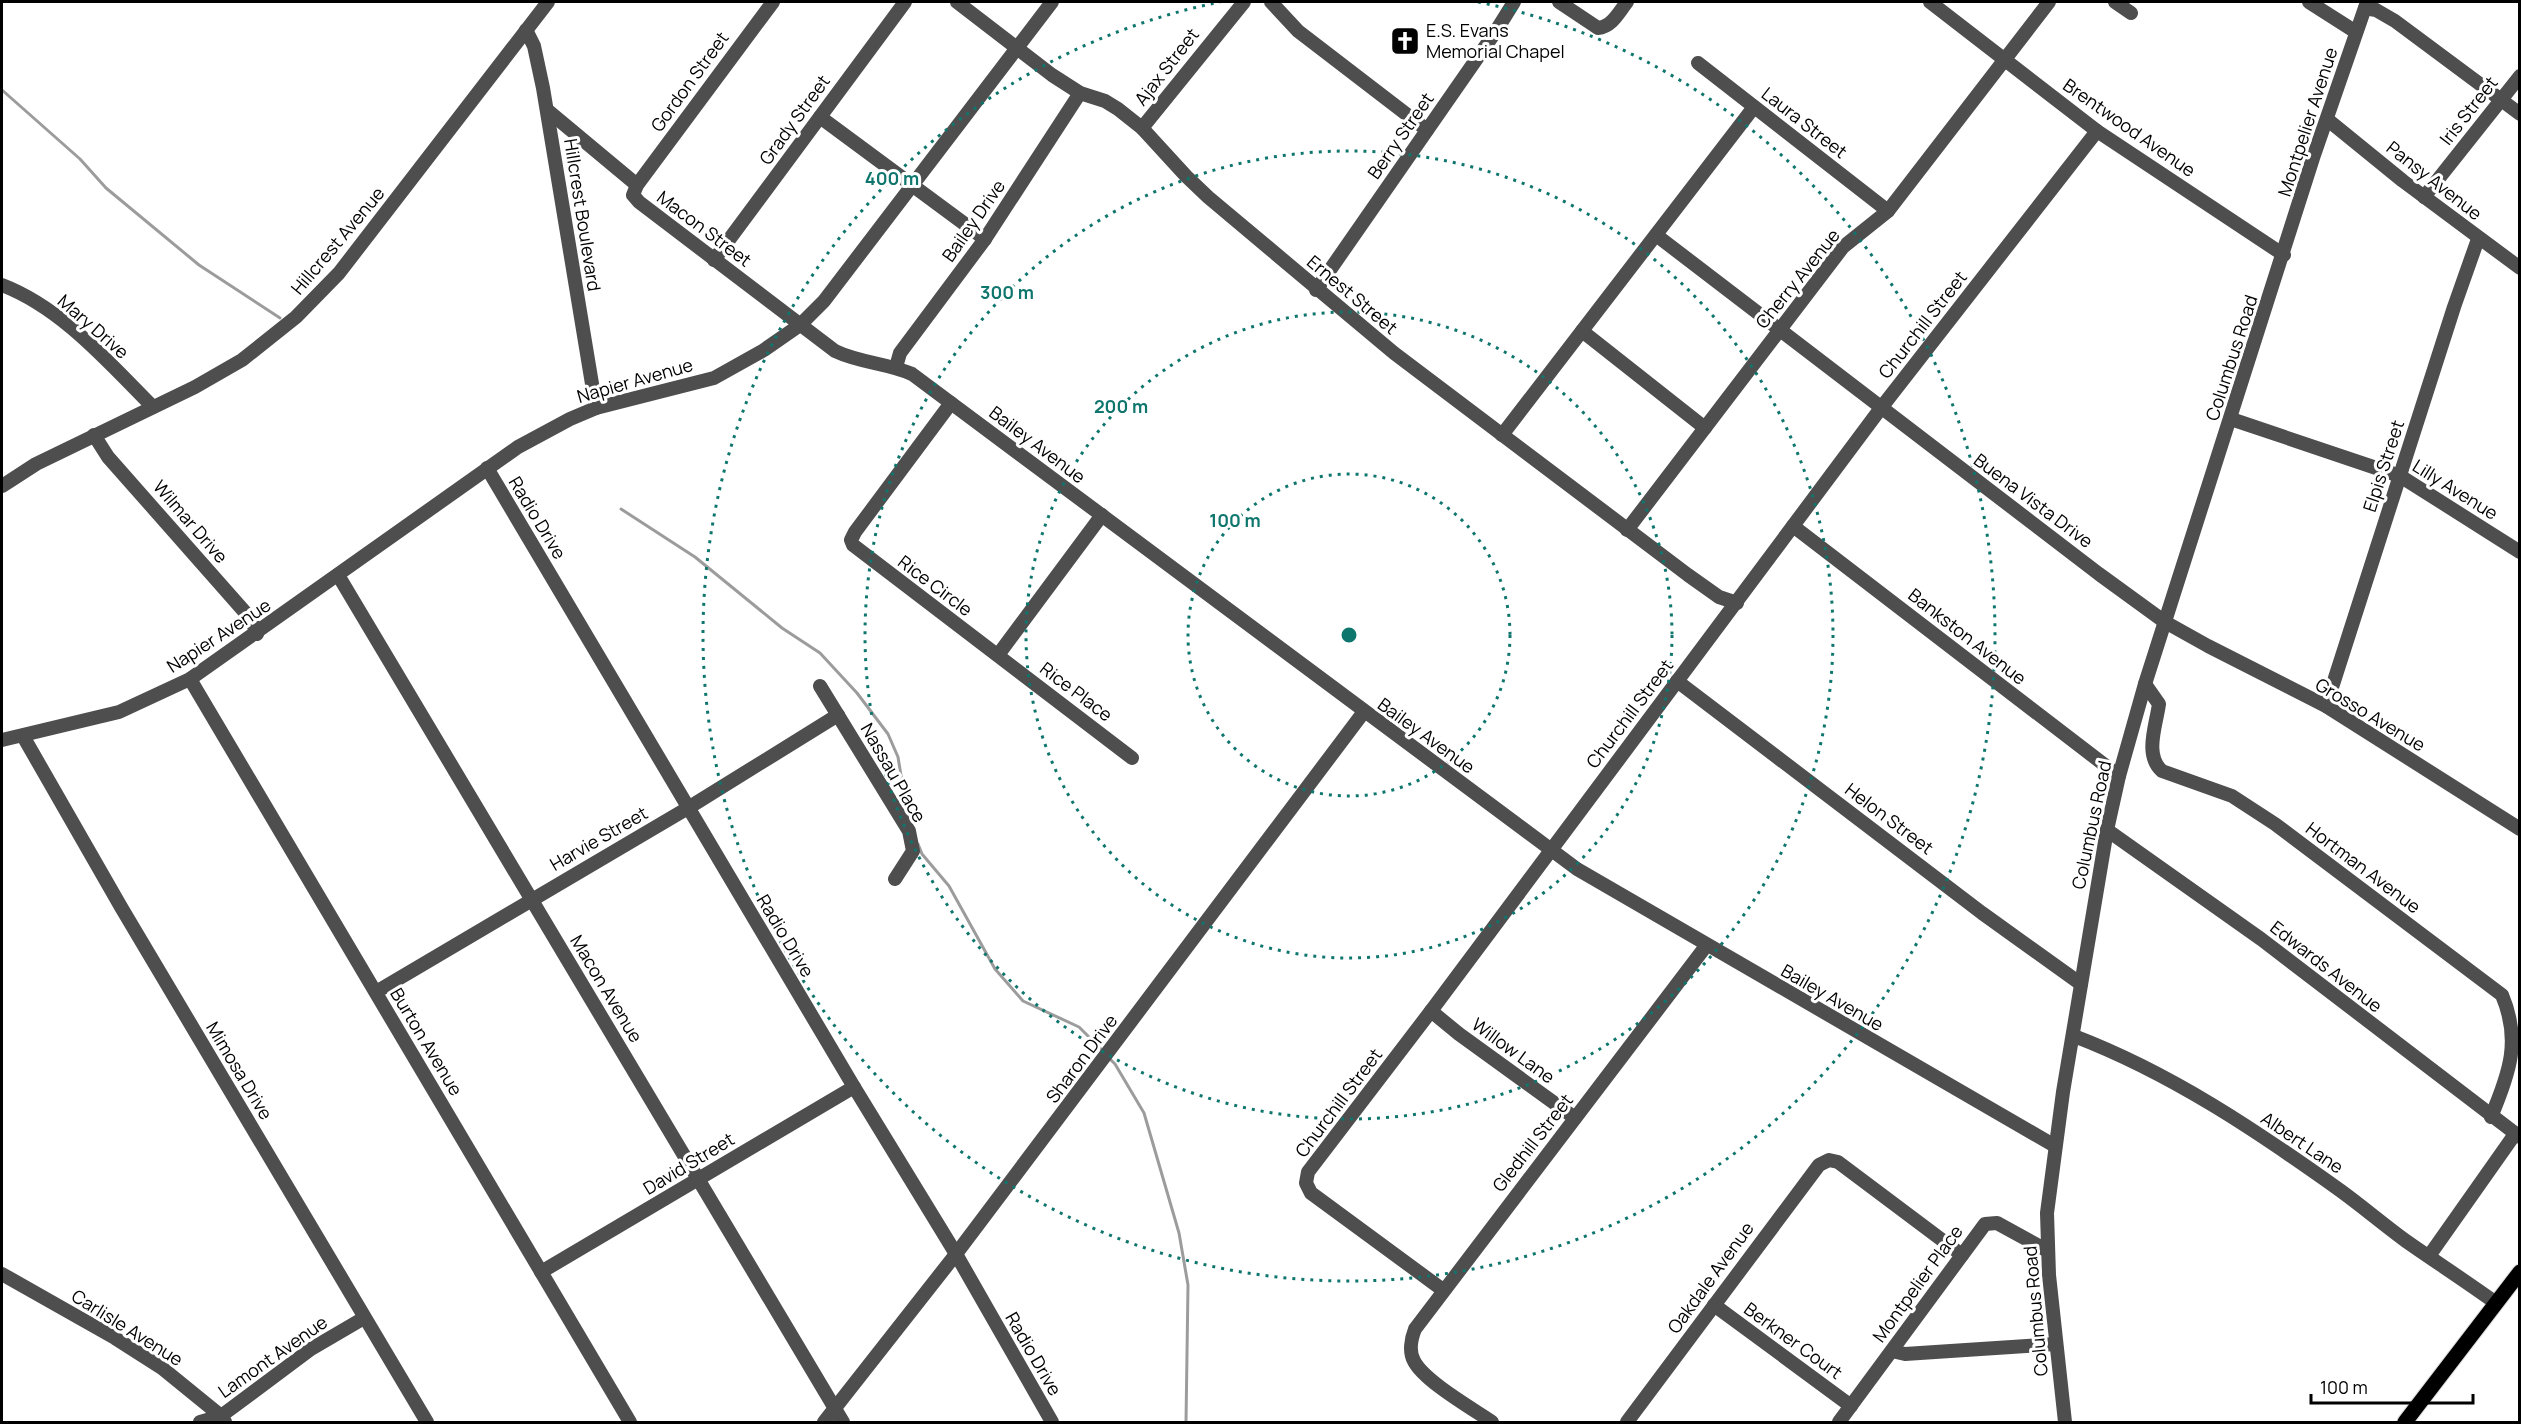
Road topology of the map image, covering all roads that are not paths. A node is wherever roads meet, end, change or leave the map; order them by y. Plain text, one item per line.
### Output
1 (548, 2) edge
2 (773, 2) edge
3 (905, 2) edge
4 (957, 2) edge
5 (1052, 2) edge
6 (1244, 2) edge
7 (1270, 2) edge
8 (1514, 2) edge
9 (1559, 2) edge
10 (1626, 2) edge
11 (1930, 2) edge
12 (2049, 2) edge
13 (2115, 2) edge
14 (2309, 2) edge
15 (2366, 5) edge
16 (2131, 13) dead end
17 (526, 30) junction
18 (2356, 32) junction
19 (1018, 47) junction
20 (2006, 59) junction
21 (1698, 63) dead end
22 (2520, 76) edge
23 (1080, 93) junction
24 (2501, 100) junction
25 (1754, 107) junction
26 (547, 110) junction
27 (2520, 114) edge
28 (820, 117) junction
29 (2328, 120) junction
30 (1142, 128) junction
31 (1427, 130) junction
32 (2097, 131) junction
33 (637, 185) junction
34 (913, 186) junction
35 (2424, 197) junction
36 (1888, 211) junction
37 (1656, 235) junction
38 (985, 239) junction
39 (2478, 239) junction
40 (2284, 255) junction
41 (714, 260) junction
42 (2519, 266) edge
43 (2, 285) edge
44 (1316, 290) junction
45 (800, 325) junction
46 (1780, 330) junction
47 (1582, 331) junction
48 (896, 367) junction
49 (951, 403) junction
50 (153, 407) junction
51 (596, 408) junction
52 (1881, 408) junction
53 (2231, 418) junction
54 (1705, 428) junction
55 (94, 435) junction
56 (1502, 435) junction
57 (487, 468) junction
58 (2400, 476) junction
59 (2, 486) edge
60 (1102, 515) junction
61 (1793, 526) junction
62 (1627, 530) junction
63 (2518, 547) edge
64 (338, 575) junction
65 (1737, 603) junction
66 (2165, 622) junction
67 (257, 634) junction
68 (998, 655) junction
69 (190, 679) junction
70 (1677, 681) junction
71 (2145, 684) junction
72 (820, 686) dead end
73 (2326, 706) junction
74 (1363, 712) junction
75 (838, 715) junction
76 (23, 736) junction
77 (2, 740) edge
78 (1132, 758) dead end
79 (2119, 776) junction
80 (688, 808) junction
81 (2520, 829) edge
82 (2107, 830) junction
83 (1552, 850) junction
84 (895, 879) dead end
85 (531, 899) junction
86 (1706, 945) junction
87 (2081, 984) junction
88 (376, 992) junction
89 (1431, 1011) junction
90 (2074, 1036) junction
91 (854, 1087) junction
92 (2491, 1117) junction
93 (1575, 1118) junction
94 (2517, 1136) edge
95 (2055, 1146) junction
96 (699, 1180) junction
97 (2048, 1251) junction
98 (956, 1254) junction
99 (1962, 1255) junction
100 (2429, 1256) junction
101 (541, 1272) junction
102 (2520, 1272) edge
103 (2, 1274) edge
104 (1443, 1290) junction
105 (2496, 1303) junction
106 (1714, 1305) junction
107 (364, 1317) junction
108 (2055, 1344) junction
109 (1892, 1351) junction
110 (1851, 1406) junction
111 (835, 1409) junction
112 (223, 1419) edge
113 (1484, 1420) edge
114 (2410, 1421) edge
115 (200, 1422) edge
116 (427, 1422) edge
117 (630, 1422) edge
118 (824, 1422) edge
119 (843, 1422) edge
120 (1052, 1422) edge
121 (1627, 1422) edge
122 (1839, 1422) edge
123 (2066, 1422) edge

1 - 17 street, Hillcrest Avenue
2 - 33 street, Gordon Street
3 - 28 street, Grady Street
4 - 19 street, Ernest Street
5 - 19 street, Napier Avenue
6 - 30 street, Ajax Street
7 - 31 street
8 - 31 street, Berry Street
9 - 10 street
11 - 20 street, Brentwood Avenue
12 - 20 street, Cherry Avenue
13 - 16 street
14 - 18 street
15 - 18 street, Montpelier Avenue
15 - 24 street
17 - 26 street, Hillcrest Boulevard
17 - 50 street, Hillcrest Avenue
18 - 29 street, Montpelier Avenue
19 - 23 street, Ernest Street
19 - 34 street, Napier Avenue
20 - 32 street, Brentwood Avenue
20 - 36 street, Cherry Avenue
21 - 25 street, Laura Street
22 - 24 street, Iris Street
23 - 30 street, Ernest Street
23 - 38 street, Bailey Drive
24 - 27 street
24 - 35 street, Iris Street
25 - 36 street, Laura Street
25 - 37 street
26 - 33 street, Macon Street
26 - 51 street, Hillcrest Boulevard
28 - 34 street
28 - 41 street, Grady Street
29 - 35 street, Pansy Avenue
29 - 40 street, Montpelier Avenue
30 - 44 street, Ernest Street
31 - 44 street, Berry Street
32 - 40 street, Brentwood Avenue
32 - 52 street, Churchill Street
33 - 41 street, Macon Street
34 - 38 street
34 - 45 street, Napier Avenue
35 - 39 street, Pansy Avenue
36 - 46 street, Cherry Avenue
37 - 46 street, Buena Vista Drive
37 - 47 street
38 - 48 street, Bailey Drive
39 - 42 street, Pansy Avenue
39 - 58 street, Elpis Street
40 - 53 street, Columbus Road
41 - 45 street, Macon Street
43 - 50 street, Mary Drive
44 - 56 street, Ernest Street
45 - 48 street, Bailey Avenue
45 - 51 street, Napier Avenue
46 - 52 street, Buena Vista Drive
46 - 54 street, Cherry Avenue
47 - 54 street
47 - 56 street
48 - 49 street, Bailey Avenue
49 - 60 street, Bailey Avenue
49 - 68 street, Rice Circle
50 - 55 street, Hillcrest Avenue
51 - 57 street, Napier Avenue
52 - 61 street, Churchill Street
52 - 66 street, Buena Vista Drive
53 - 58 street, Lilly Avenue
53 - 66 street, Columbus Road
54 - 62 street, Cherry Avenue
55 - 59 street, Hillcrest Avenue
55 - 67 street, Wilmar Drive
56 - 62 street, Ernest Street
57 - 64 street, Napier Avenue
57 - 80 street, Radio Drive
58 - 63 street, Lilly Avenue
58 - 73 street, Elpis Street
60 - 68 street
60 - 74 street, Bailey Avenue
61 - 65 street, Churchill Street
61 - 79 street, Bankston Avenue
62 - 65 street, Ernest Street
64 - 67 street, Napier Avenue
64 - 85 street, Macon Avenue
65 - 70 street, Churchill Street
66 - 71 street, Columbus Road
66 - 73 street, Grosso Avenue
67 - 69 street, Napier Avenue
68 - 78 street, Rice Place
69 - 76 street, Napier Avenue
69 - 88 street, Burton Avenue
70 - 83 street, Churchill Street
70 - 87 street, Helon Street
71 - 79 street, Columbus Road
71 - 92 street, Hortman Avenue
72 - 75 street, Nassau Place
73 - 81 street, Grosso Avenue
74 - 83 street, Bailey Avenue
74 - 98 street, Sharon Drive
75 - 80 street, Harvie Street
75 - 84 street, Nassau Place
76 - 77 street, Napier Avenue
76 - 107 street, Mimosa Drive
79 - 82 street, Columbus Road
80 - 85 street, Harvie Street
80 - 91 street, Radio Drive
82 - 87 street, Columbus Road
82 - 92 street, Edwards Avenue
83 - 86 street, Bailey Avenue
83 - 89 street, Churchill Street
85 - 88 street, Harvie Street
85 - 96 street, Macon Avenue
86 - 93 street, Gledhill Street
86 - 95 street, Bailey Avenue
87 - 90 street, Columbus Road
88 - 101 street, Burton Avenue
89 - 93 street, Willow Lane
89 - 104 street, Churchill Street
90 - 95 street, Columbus Road
90 - 100 street, Albert Lane
91 - 96 street, David Street
91 - 98 street, Radio Drive
92 - 94 street, Edwards Avenue
93 - 104 street, Gledhill Street
94 - 100 street
95 - 97 street, Columbus Road
96 - 101 street, David Street
96 - 111 street, Macon Avenue
97 - 99 street, Montpelier Place
97 - 108 street, Columbus Road
98 - 111 street, Sharon Drive
98 - 120 street, Radio Drive
99 - 106 street, Oakdale Avenue
99 - 109 street, Montpelier Place
100 - 105 street, Albert Lane
101 - 117 street, Burton Avenue
102 - 105 main road
103 - 112 street, Carlisle Avenue
104 - 113 street, Gledhill Street
105 - 114 main road
106 - 110 street, Berkner Court
106 - 121 street, Oakdale Avenue
107 - 112 street, Lamont Avenue
107 - 116 street, Mimosa Drive
108 - 109 street
108 - 123 street, Columbus Road
109 - 110 street, Montpelier Place
110 - 122 street, Montpelier Place
111 - 118 street, Sharon Drive
111 - 119 street, Macon Avenue
112 - 115 street, Lamont Avenue

